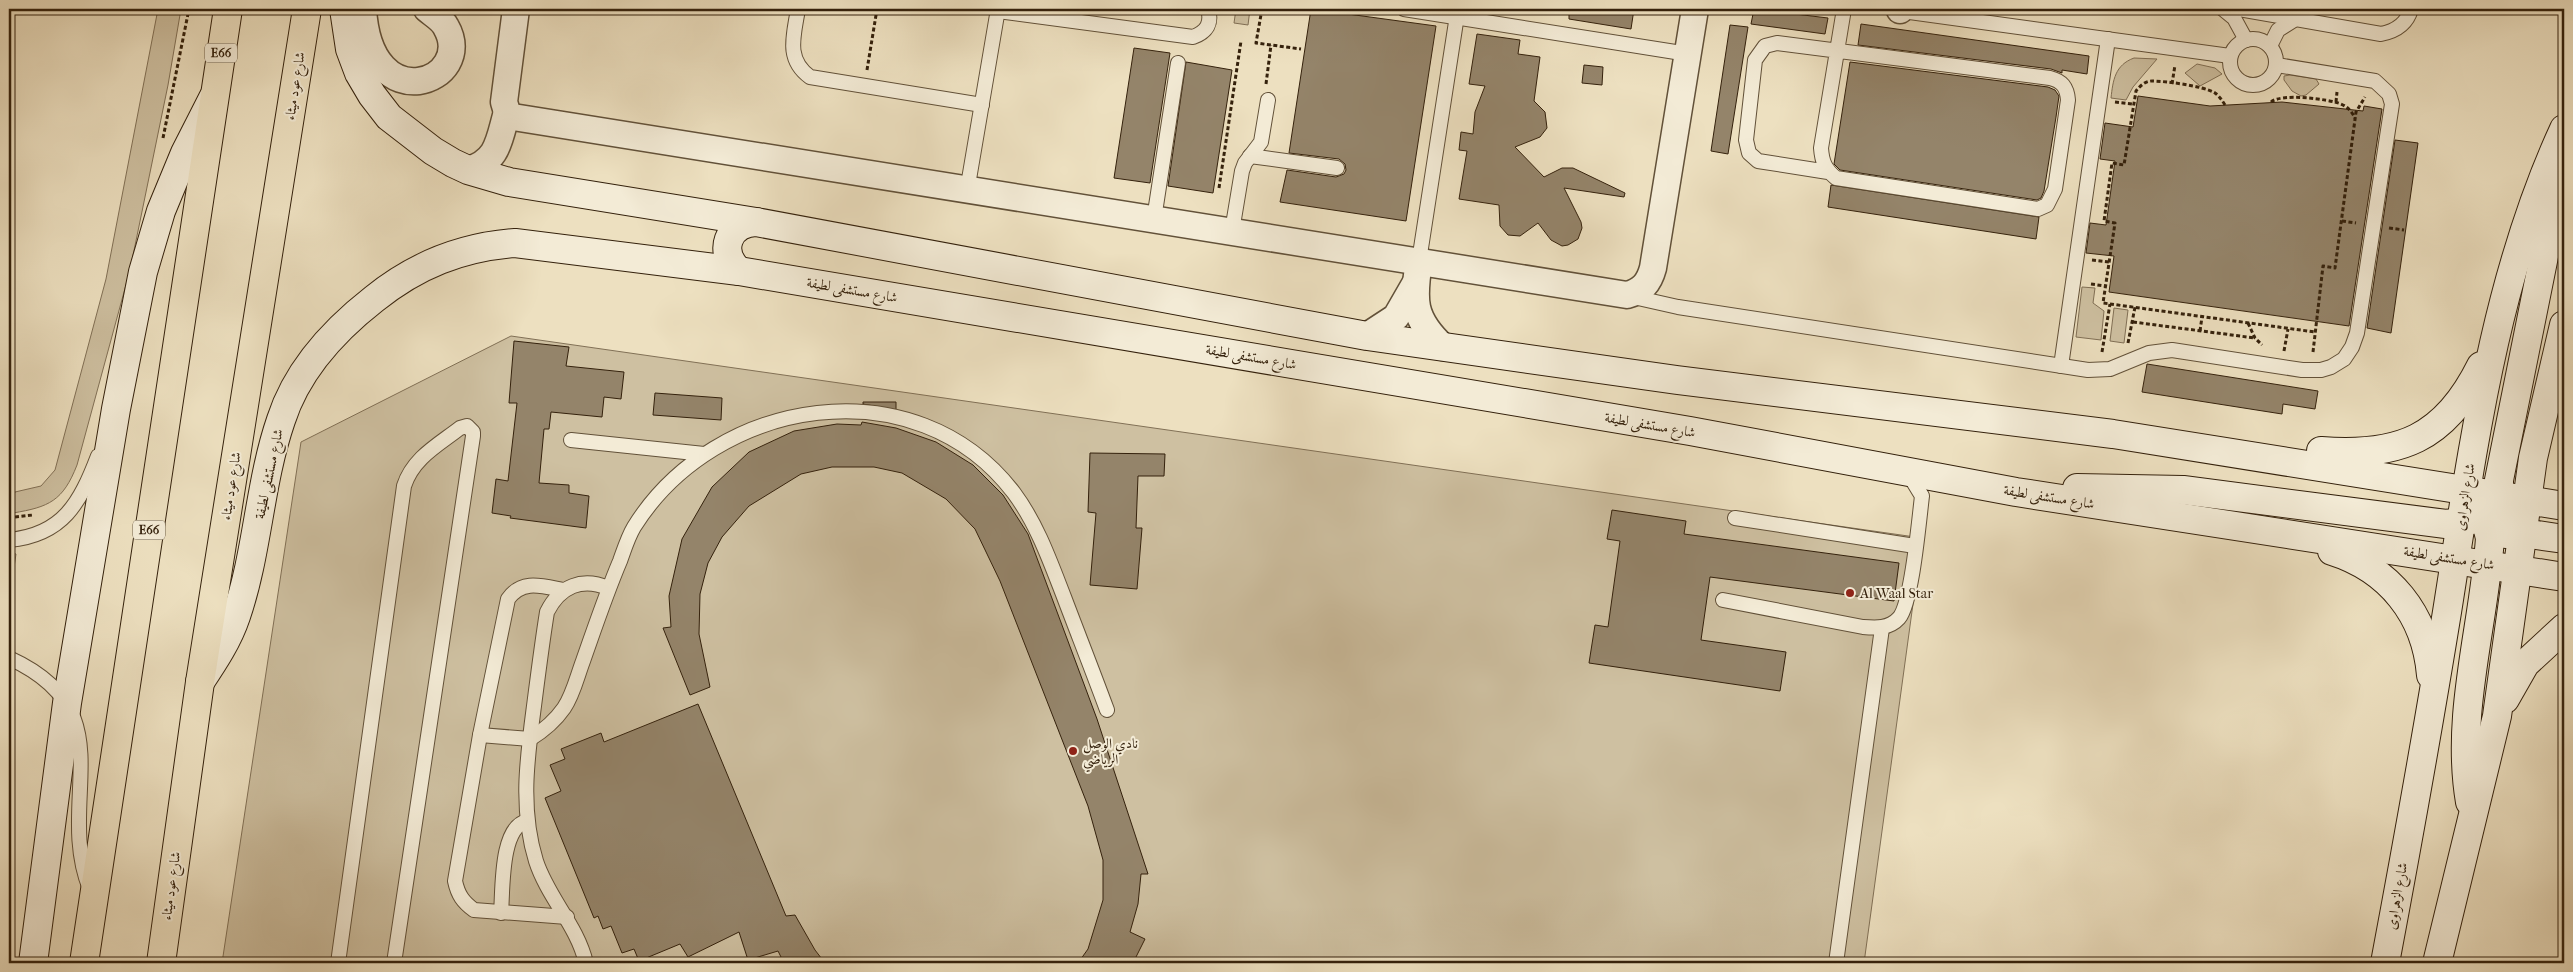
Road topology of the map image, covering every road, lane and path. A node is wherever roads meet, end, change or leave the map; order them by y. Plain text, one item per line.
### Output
1 (228, 9) edge
2 (307, 9) edge
3 (344, 9) edge
4 (363, 9) edge
5 (427, 9) edge
6 (516, 9) edge
7 (798, 9) edge
8 (876, 9) edge
9 (1208, 9) edge
10 (1262, 9) edge
11 (1404, 9) edge
12 (1695, 9) edge
13 (1844, 9) edge
14 (1896, 9) edge
15 (2223, 9) edge
16 (2239, 9) edge
17 (2411, 9) edge
18 (998, 10) edge
19 (1458, 13) edge
20 (2297, 18) junction
21 (2108, 40) junction
22 (2246, 40) junction
23 (1240, 41) dead end
24 (1271, 45) junction
25 (2270, 46) junction
26 (1301, 49) dead end
27 (1838, 51) junction
28 (1688, 54) junction
29 (2230, 56) junction
30 (1178, 63) dead end
31 (2277, 65) junction
32 (2380, 84) junction
33 (864, 87) junction
34 (214, 96) junction
35 (1268, 100) joint
36 (2271, 102) dead end
37 (982, 105) junction
38 (2225, 105) dead end
39 (507, 112) junction
40 (2355, 119) junction
41 (2564, 129) edge
42 (1250, 156) junction
43 (2550, 160) junction
44 (1337, 168) dead end
45 (468, 170) junction
46 (1828, 172) junction
47 (967, 191) junction
48 (1154, 219) junction
49 (756, 222) junction
50 (1223, 230) junction
51 (739, 271) junction
52 (1417, 272) junction
53 (1627, 295) junction
54 (2110, 304) junction
55 (2134, 307) junction
56 (2202, 317) junction
57 (2133, 322) junction
58 (2247, 323) junction
59 (2200, 331) junction
60 (2315, 332) junction
61 (2562, 334) edge
62 (1367, 336) junction
63 (2255, 338) junction
64 (2494, 340) junction
65 (2125, 345) dead end
66 (1443, 347) junction
67 (2103, 347) junction
68 (2110, 348) dead end
69 (2266, 348) dead end
70 (2278, 350) dead end
71 (2313, 355) junction
72 (2061, 366) junction
73 (2100, 370) junction
74 (2311, 370) junction
75 (2564, 396) edge
76 (116, 409) junction
77 (571, 440) dead end
78 (704, 454) junction
79 (2253, 456) junction
80 (1932, 488) junction
81 (2466, 491) junction
82 (2016, 492) junction
83 (2527, 499) junction
84 (2564, 506) edge
85 (1735, 518) dead end
86 (2494, 528) junction
87 (2290, 534) junction
88 (2564, 539) edge
89 (9, 540) edge
90 (1915, 546) junction
91 (2455, 559) junction
92 (2518, 569) junction
93 (2564, 577) edge
94 (608, 588) junction
95 (563, 590) junction
96 (1723, 600) dead end
97 (1882, 628) junction
98 (2564, 628) edge
99 (9, 658) edge
100 (200, 682) junction
101 (2433, 701) junction
102 (67, 703) junction
103 (1107, 710) dead end
104 (2496, 716) junction
105 (480, 735) junction
106 (530, 739) junction
107 (2473, 819) junction
108 (528, 821) junction
109 (94, 899) junction
110 (501, 913) junction
111 (567, 917) junction
112 (33, 963) edge
113 (84, 963) edge
114 (161, 963) edge
115 (338, 963) edge
116 (394, 963) edge
117 (586, 963) edge
118 (1836, 963) edge
119 (2385, 963) edge
120 (2438, 963) edge

1 - 34 highway, E66
2 - 100 highway, شارع عود ميثاء
3 - 45 main road
4 - 5 street
6 - 39 street
7 - 33 lane
8 - 33 path
9 - 18 lane
10 - 24 path
11 - 19 lane
12 - 28 street
13 - 27 lane
14 - 21 lane
15 - 22 lane
16 - 20 lane
17 - 20 lane
18 - 37 lane
19 - 28 lane
19 - 52 lane
20 - 25 lane
21 - 29 lane
21 - 72 lane
22 - 25 lane
22 - 29 lane
23 - 50 path
24 - 26 path
24 - 35 path
25 - 31 lane
27 - 46 lane
27 - 46 lane
27 - 46 lane
28 - 53 street
29 - 31 lane
30 - 48 lane
31 - 32 lane
32 - 40 path
32 - 74 lane
33 - 37 lane
34 - 76 main road
34 - 109 highway, E66
35 - 42 lane
36 - 40 path
37 - 47 lane
38 - 54 path
39 - 45 street
39 - 47 street
40 - 60 path
41 - 43 main road, شارع الزهراوى
42 - 44 lane
42 - 50 lane
43 - 64 main road, شارع الزهراوى
43 - 86 main road
45 - 49 main road
47 - 48 street
48 - 50 street
49 - 51 main road
49 - 62 main road
50 - 52 street
51 - 80 main road, شارع مستشفى لطيفة
51 - 100 main road, شارع مستشفى لطيفة
52 - 53 street
52 - 62 street
52 - 66 street
53 - 72 lane
54 - 55 path
54 - 67 path
55 - 56 path
55 - 57 path
56 - 58 path
56 - 59 path
57 - 59 path
57 - 65 path
58 - 60 path
58 - 63 path
59 - 63 path
60 - 71 path
61 - 75 main road
61 - 83 main road
62 - 66 main road
63 - 69 path
64 - 79 main road
64 - 81 main road, شارع الزهراوى
66 - 79 main road
67 - 68 path
67 - 73 path
70 - 71 path
71 - 74 path
72 - 73 lane
73 - 74 lane
76 - 89 lane
76 - 102 main road
77 - 78 lane
78 - 94 lane
78 - 103 lane
79 - 81 main road
80 - 82 main road, شارع مستشفى لطيفة
80 - 90 lane
81 - 86 main road
82 - 86 main road
82 - 87 main road, شارع مستشفى لطيفة
83 - 84 main road
83 - 86 main road
85 - 90 lane
86 - 88 main road
86 - 91 main road
86 - 92 main road
86 - 107 main road
87 - 91 main road, شارع مستشفى لطيفة
87 - 101 main road
90 - 97 lane
91 - 101 main road, شارع الزهراوى
92 - 93 main road
92 - 104 main road
94 - 95 lane
94 - 106 lane
95 - 105 lane
95 - 106 lane
96 - 97 lane
97 - 118 lane
98 - 104 main road
99 - 102 lane
100 - 114 highway, شارع عود ميثاء
101 - 119 main road, شارع الزهراوى
102 - 109 lane
102 - 112 main road
104 - 107 main road
105 - 106 lane
105 - 110 lane
106 - 108 lane
107 - 120 main road
108 - 110 lane
108 - 111 lane
109 - 113 highway, E66
110 - 111 lane
111 - 117 lane
115 - 116 lane

